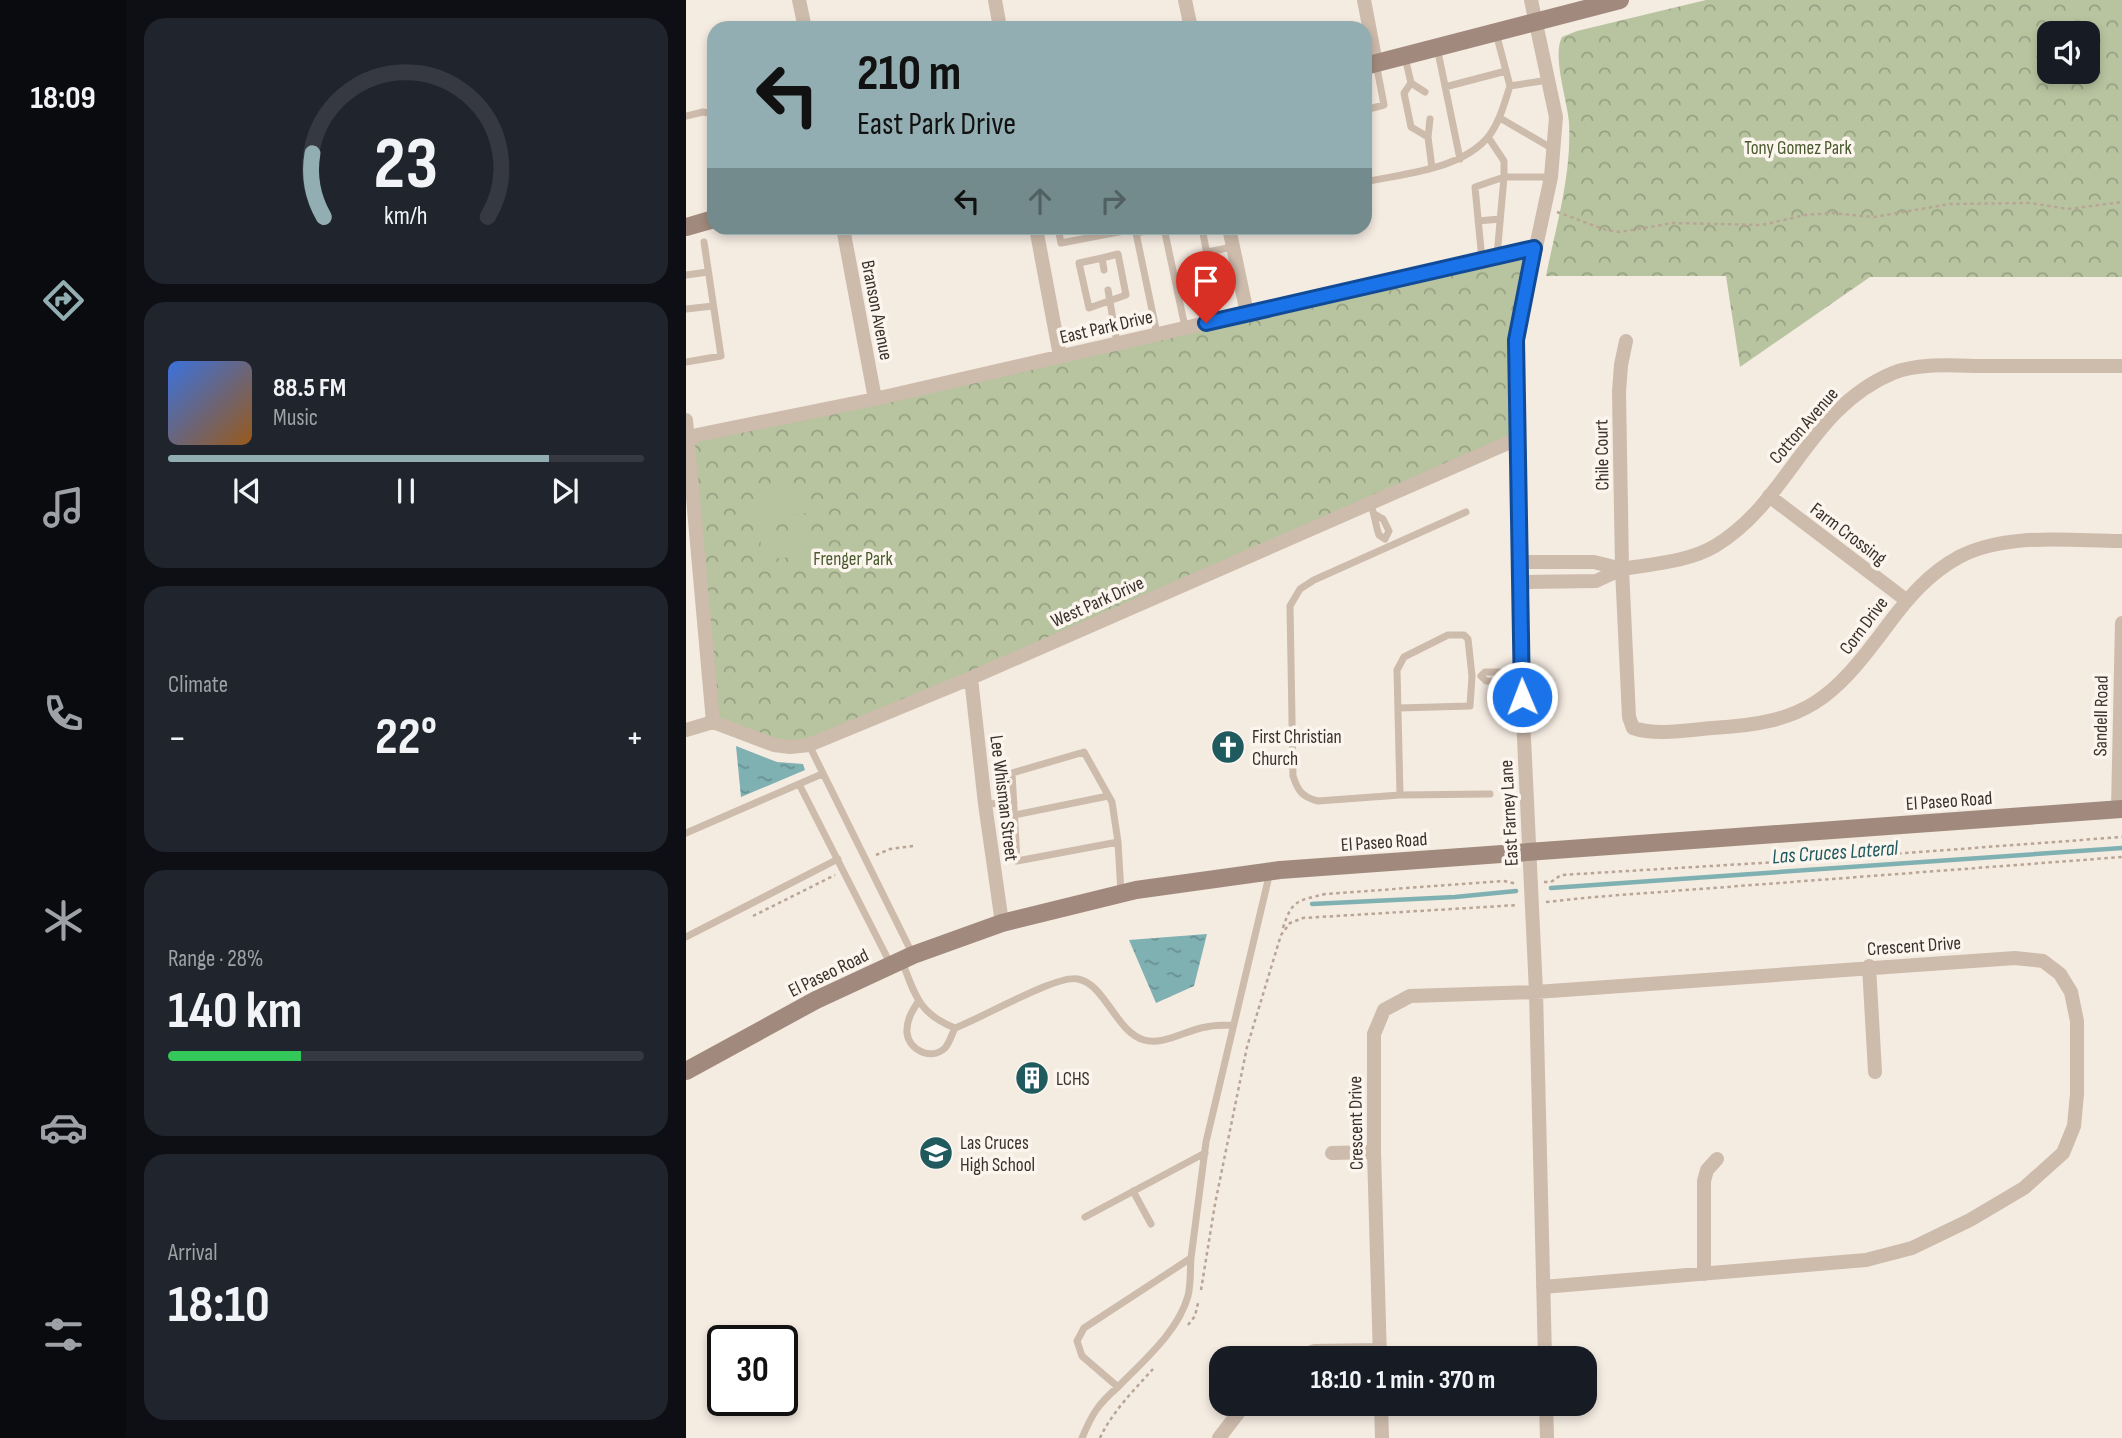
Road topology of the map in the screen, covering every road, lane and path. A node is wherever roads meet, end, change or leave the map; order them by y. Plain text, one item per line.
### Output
1 (799, 0) edge
2 (995, 0) edge
3 (1185, 0) edge
4 (1364, 0) edge
5 (1531, 0) edge
6 (1620, 0) edge
7 (803, 21) edge
8 (999, 21) edge
9 (1190, 21) edge
10 (1366, 21) edge
11 (1535, 21) junction
12 (1496, 31) junction
13 (1437, 47) junction
14 (1405, 56) junction
15 (1372, 64) edge
16 (1372, 67) edge
17 (1506, 71) junction
18 (1548, 80) junction
19 (1411, 83) junction
20 (1510, 86) junction
21 (1445, 87) junction
22 (1425, 92) dead end
23 (1372, 108) edge
24 (707, 113) edge
25 (686, 116) edge
26 (1500, 118) junction
27 (1430, 119) dead end
28 (1428, 137) junction
29 (1488, 137) junction
30 (1553, 149) junction
31 (1460, 159) junction
32 (1432, 168) junction
33 (1504, 177) junction
34 (1551, 177) junction
35 (1372, 181) edge
36 (2122, 202) edge
37 (1557, 212) dead end
38 (1500, 219) junction
39 (707, 221) edge
40 (1478, 221) junction
41 (686, 228) edge
42 (844, 235) edge
43 (1037, 235) edge
44 (1059, 235) edge
45 (1097, 235) edge
46 (1136, 235) edge
47 (1163, 235) edge
48 (1203, 235) edge
49 (1230, 235) edge
50 (704, 242) dead end
51 (1233, 247) junction
52 (1534, 248) junction
53 (1206, 252) junction
54 (1497, 256) junction
55 (1102, 258) junction
56 (1482, 260) junction
57 (1104, 270) dead end
58 (708, 272) junction
59 (686, 275) edge
60 (1239, 276) junction
61 (1108, 290) dead end
62 (1110, 302) junction
63 (713, 306) junction
64 (686, 309) edge
65 (1247, 313) junction
66 (1185, 327) junction
67 (1157, 334) junction
68 (1626, 341) dead end
69 (1117, 343) junction
70 (1060, 356) junction
71 (686, 362) edge
72 (2122, 366) edge
73 (875, 399) junction
74 (686, 420) edge
75 (1517, 439) junction
76 (688, 442) junction
77 (689, 476) edge
78 (1769, 496) junction
79 (1373, 509) junction
80 (1466, 512) dead end
81 (691, 518) edge
82 (2122, 541) edge
83 (1387, 542) junction
84 (1519, 562) junction
85 (693, 569) edge
86 (1622, 569) junction
87 (1520, 582) junction
88 (1906, 600) junction
89 (2122, 623) edge
90 (1472, 676) junction
91 (1515, 676) junction
92 (971, 678) junction
93 (1398, 708) junction
94 (713, 722) junction
95 (1633, 728) joint
96 (686, 730) edge
97 (808, 745) junction
98 (822, 774) junction
99 (799, 784) junction
100 (1490, 794) dead end
101 (1401, 795) junction
102 (1108, 796) junction
103 (1014, 803) junction
104 (985, 804) junction
105 (2120, 809) edge
106 (1015, 815) junction
107 (686, 833) edge
108 (2122, 837) edge
109 (1118, 842) junction
110 (913, 846) dead end
111 (1529, 851) junction
112 (2122, 857) edge
113 (838, 859) junction
114 (864, 860) junction
115 (844, 871) junction
116 (1270, 871) junction
117 (1531, 883) junction
118 (1121, 894) junction
119 (1533, 904) junction
120 (747, 919) dead end
121 (1002, 923) junction
122 (1281, 935) junction
123 (686, 937) edge
124 (902, 960) junction
125 (1869, 966) junction
126 (1536, 992) junction
127 (918, 1002) junction
128 (1232, 1025) junction
129 (955, 1028) junction
130 (686, 1071) edge
131 (1875, 1072) dead end
132 (1374, 1152) junction
133 (1205, 1153) junction
134 (1332, 1153) dead end
135 (1717, 1159) dead end
136 (1133, 1191) junction
137 (1085, 1217) dead end
138 (1151, 1224) dead end
139 (1191, 1258) junction
140 (1704, 1274) junction
141 (1543, 1287) junction
142 (1186, 1327) dead end
143 (1379, 1346) edge
144 (1545, 1346) edge
145 (1152, 1369) dead end
146 (1118, 1387) junction
147 (1236, 1416) edge
148 (1381, 1416) edge
149 (1546, 1416) edge
150 (1082, 1438) edge
151 (1100, 1438) edge
152 (1219, 1438) edge
153 (1382, 1438) edge
154 (1547, 1438) edge

1 - 7 street
2 - 8 street
3 - 9 street
4 - 10 street
5 - 11 street, East Farney Lane
6 - 11 main road
11 - 12 main road
11 - 18 street, East Farney Lane
12 - 13 main road
12 - 17 lane
13 - 14 main road
13 - 21 lane
14 - 15 main road
14 - 19 lane
16 - 23 lane
17 - 20 lane
17 - 21 lane
18 - 20 lane
18 - 30 street, East Farney Lane
19 - 22 lane
19 - 28 lane
20 - 26 lane
21 - 31 lane
24 - 25 lane
26 - 29 lane
26 - 30 lane
27 - 28 lane
28 - 32 lane
29 - 31 lane
29 - 33 lane
30 - 34 street, East Farney Lane
31 - 32 lane
32 - 35 lane
33 - 34 lane
33 - 38 lane
33 - 40 lane
34 - 52 street, East Farney Lane
36 - 37 path
38 - 40 lane
38 - 54 lane
39 - 41 main road
40 - 56 lane
42 - 73 street, Branson Avenue
43 - 70 street
44 - 45 lane
46 - 67 lane
47 - 66 lane
48 - 53 lane
49 - 51 street
50 - 58 lane
51 - 53 lane
51 - 60 street
52 - 54 street, East Park Drive
52 - 75 street, East Farney Lane
53 - 60 lane
54 - 56 street, East Park Drive
55 - 57 lane
55 - 62 lane
55 - 62 lane
56 - 65 street, East Park Drive
58 - 59 lane
58 - 63 lane
60 - 65 street
61 - 62 lane
62 - 69 lane
63 - 64 lane
63 - 71 lane
65 - 66 street, East Park Drive
66 - 67 street, East Park Drive
67 - 69 street, East Park Drive
68 - 86 street, Chile Court
69 - 70 street, East Park Drive
70 - 73 street, East Park Drive
72 - 78 street, Cotton Avenue
73 - 76 street, East Park Drive
74 - 76 street
75 - 79 street, West Park Drive
75 - 84 street, East Farney Lane
76 - 77 street
77 - 81 street
78 - 86 street, Cotton Avenue
78 - 88 street, Farm Crossing
79 - 83 lane
79 - 92 street, West Park Drive
80 - 83 lane
81 - 85 street
82 - 88 street, Corn Drive
83 - 101 lane
84 - 86 street, Cotton Avenue
84 - 87 street, East Farney Lane
85 - 94 street
86 - 87 street, Cotton Avenue
86 - 95 street, Chile Court
87 - 91 street, East Farney Lane
88 - 95 street, Corn Drive
89 - 105 street, Sandell Road
90 - 91 lane
90 - 93 lane
90 - 93 lane
91 - 111 street, East Farney Lane
92 - 97 street, West Park Drive
92 - 104 street, Lee Whisman Street
93 - 101 lane
94 - 96 street
94 - 97 street, West Park Drive
97 - 98 lane
98 - 99 lane
98 - 114 lane
99 - 107 lane
99 - 113 lane
100 - 101 lane
102 - 103 lane
102 - 106 lane
102 - 109 lane
103 - 104 lane
103 - 106 lane
104 - 121 street, Lee Whisman Street
105 - 111 main road, El Paseo Road
106 - 109 lane
108 - 117 path
109 - 118 lane
110 - 114 path
111 - 116 main road, El Paseo Road
111 - 117 street, East Farney Lane
112 - 119 path
113 - 115 lane
113 - 123 lane
114 - 124 lane
115 - 120 path
115 - 124 lane
116 - 118 main road, El Paseo Road
116 - 128 lane
117 - 119 street, East Farney Lane
117 - 122 path
118 - 121 main road, El Paseo Road
119 - 122 path
119 - 126 street, East Farney Lane
121 - 124 main road, El Paseo Road
122 - 142 path
124 - 127 lane
124 - 130 main road, El Paseo Road
125 - 126 street, Crescent Drive
125 - 131 street
125 - 140 street, Crescent Drive
126 - 132 street, Crescent Drive
126 - 141 street, East Farney Lane
127 - 129 lane
127 - 129 lane
128 - 129 lane
128 - 133 lane
132 - 134 street
132 - 143 street, Crescent Drive
133 - 136 lane
133 - 139 lane
135 - 140 street
136 - 137 lane
136 - 138 lane
139 - 146 lane
139 - 146 lane
140 - 141 street, Crescent Drive
141 - 144 street, East Farney Lane
145 - 151 path
146 - 150 lane
147 - 152 street
148 - 153 street
149 - 154 street

